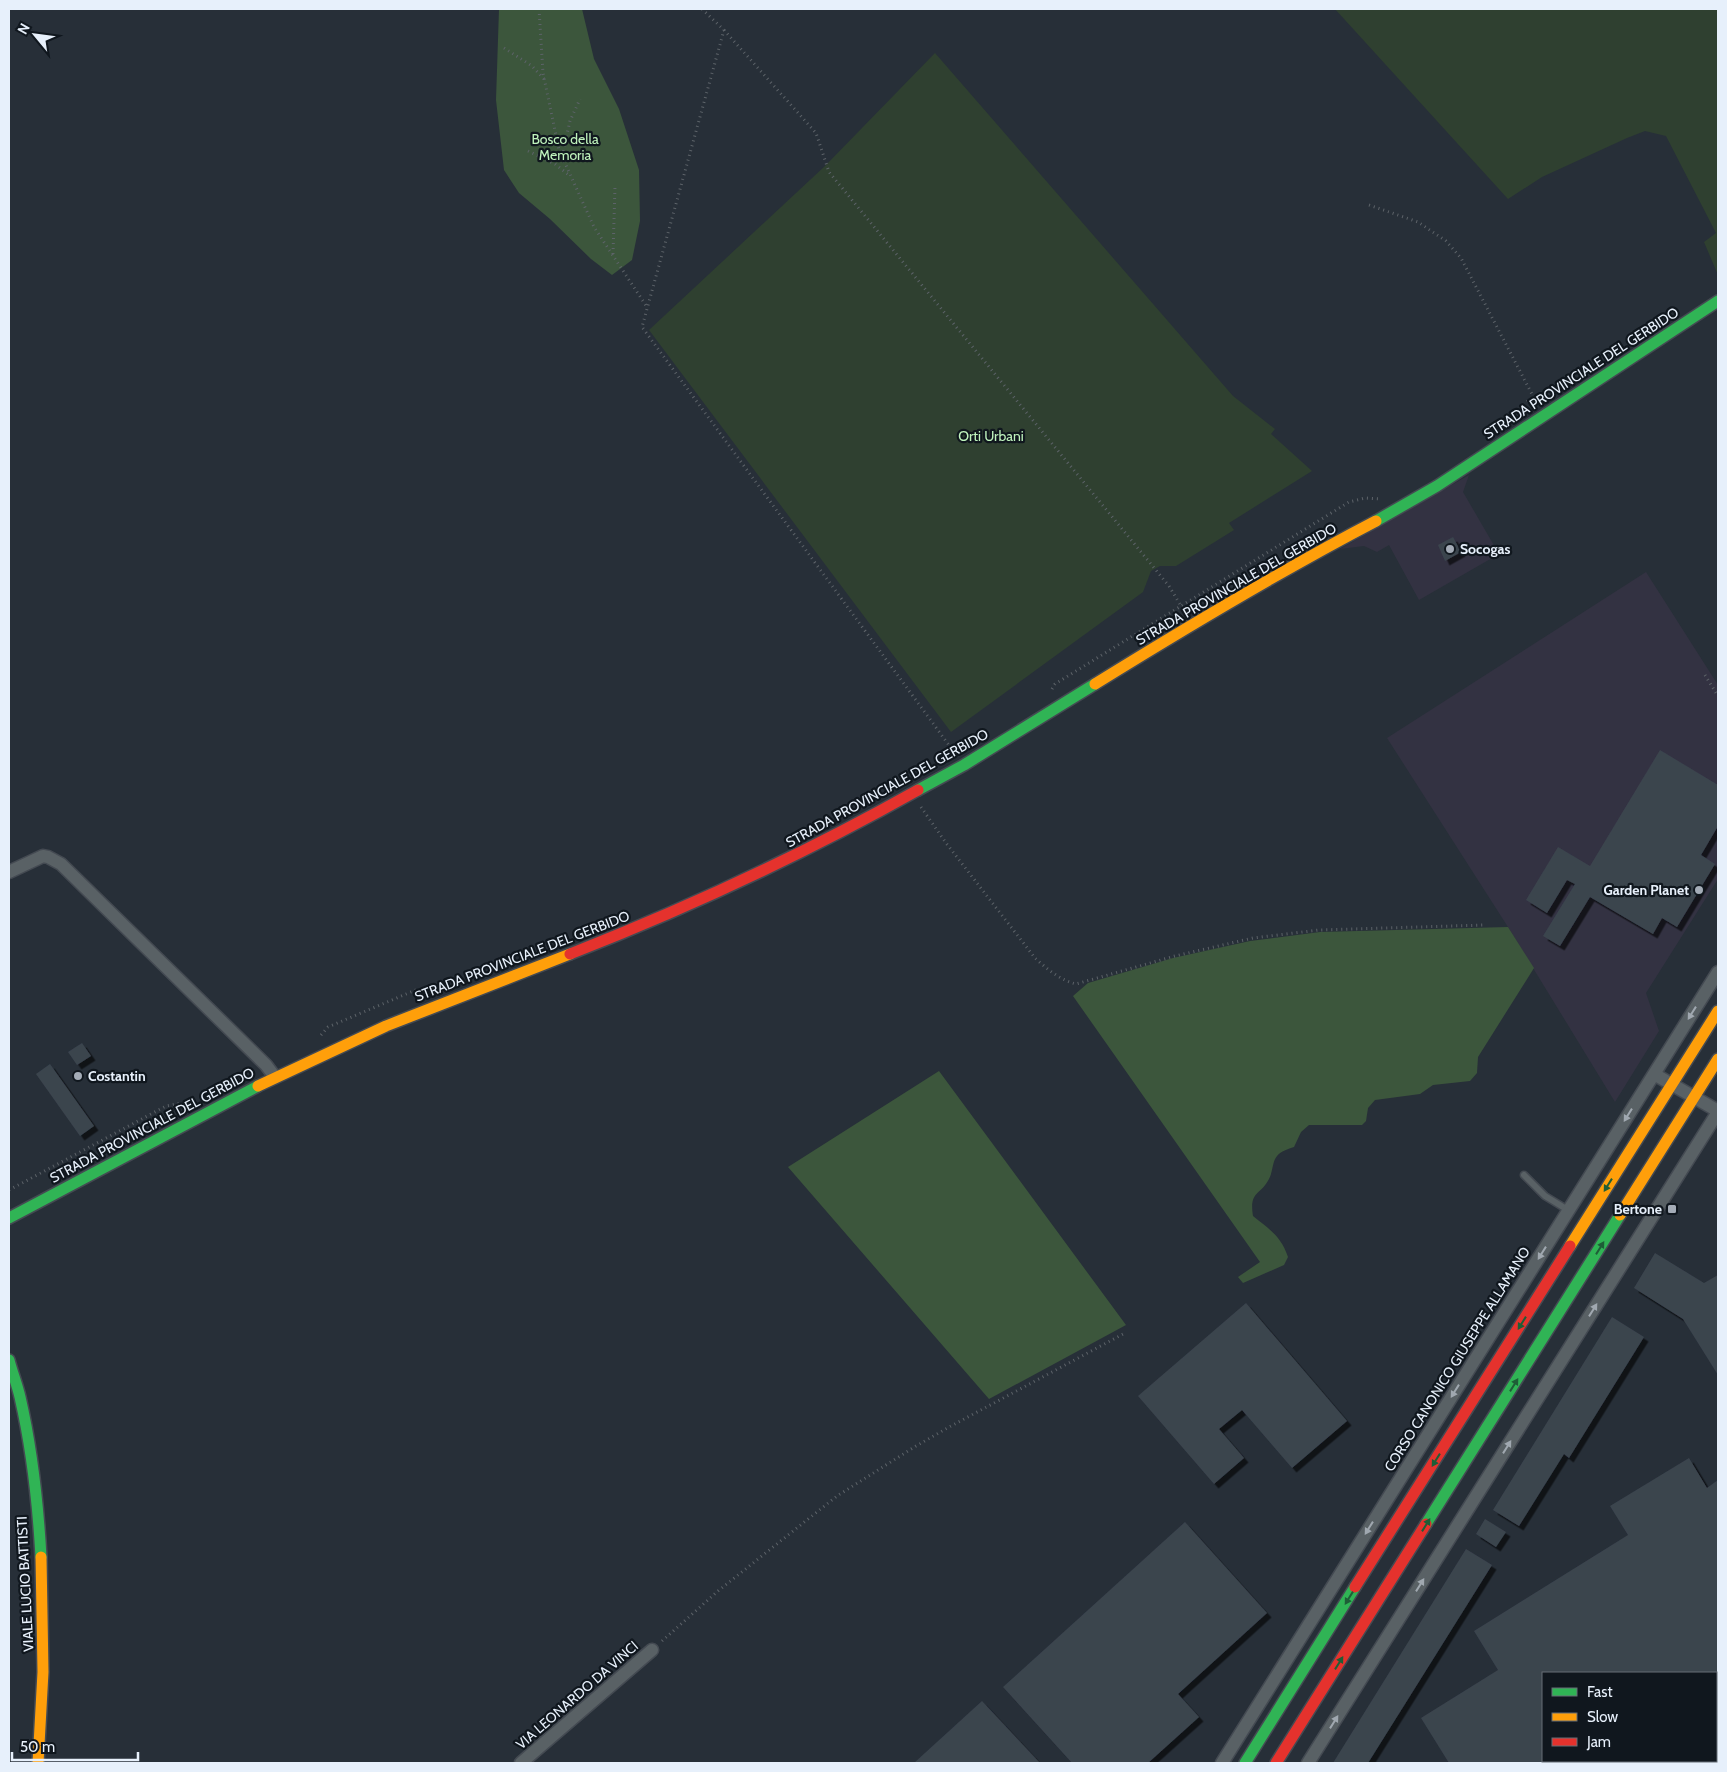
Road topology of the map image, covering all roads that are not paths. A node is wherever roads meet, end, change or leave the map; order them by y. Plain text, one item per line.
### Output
1 (1718, 301) edge
2 (9, 872) edge
3 (1718, 972) edge
4 (1718, 1011) edge
5 (1718, 1059) edge
6 (1654, 1074) junction
7 (275, 1077) junction
8 (1672, 1084) junction
9 (1694, 1097) junction
10 (1718, 1112) edge
11 (1524, 1175) dead end
12 (23, 1210) junction
13 (1568, 1210) junction
14 (9, 1218) edge
15 (9, 1228) edge
16 (9, 1360) edge
17 (11, 1374) edge
18 (652, 1650) road end
19 (38, 1763) edge
20 (521, 1763) edge
21 (1222, 1763) edge
22 (1245, 1763) edge
23 (1276, 1763) edge
24 (1308, 1763) edge

1 - 7 street, STRADA PROVINCIALE DEL GERBIDO
2 - 7 street
3 -> 6 street, CORSO CANONICO GIUSEPPE ALLAMANO
4 - 8 street
5 - 9 street
6 - 8 street
6 -> 13 street, CORSO CANONICO GIUSEPPE ALLAMANO
7 - 12 street, STRADA PROVINCIALE DEL GERBIDO
8 - 9 street
8 -> 22 street
9 - 10 street
23 -> 9 street
24 -> 10 street
11 - 13 lane
12 - 14 street, STRADA PROVINCIALE DEL GERBIDO
12 - 15 street, STRADA PROVINCIALE DEL GERBIDO
13 -> 21 street, CORSO CANONICO GIUSEPPE ALLAMANO
16 - 17 street, VIALE LUCIO BATTISTI
17 - 19 street, VIALE LUCIO BATTISTI
18 - 20 street, VIA LEONARDO DA VINCI

